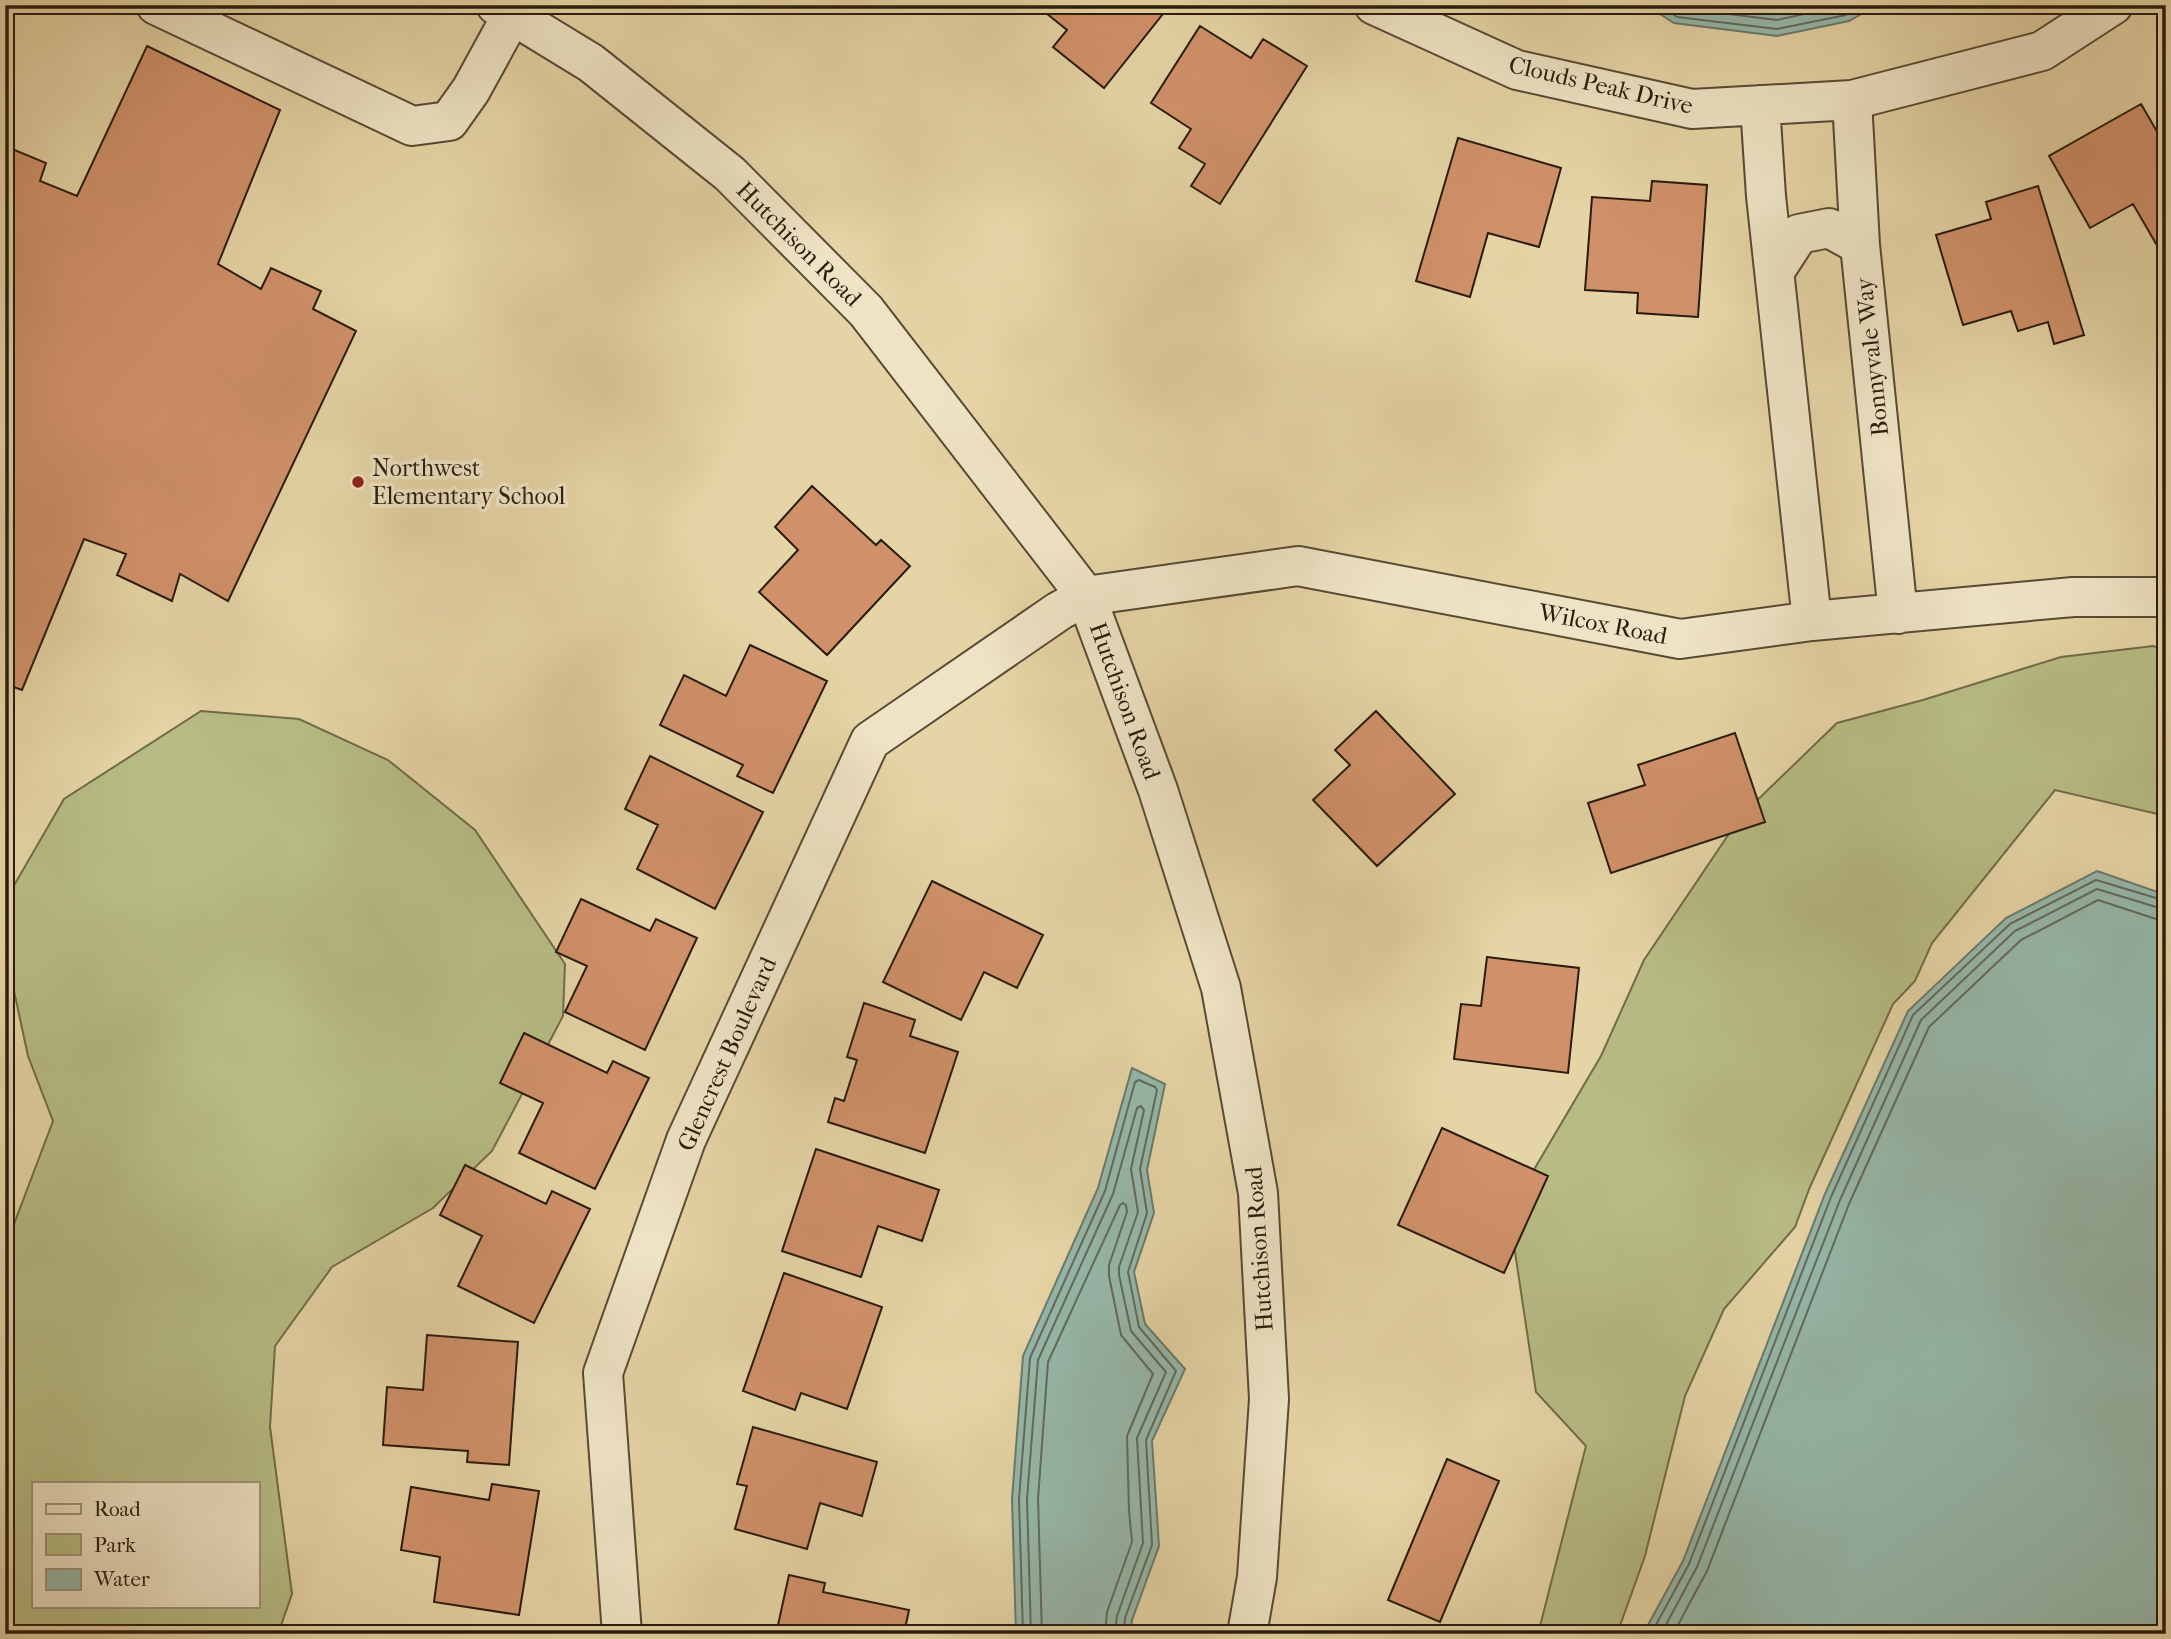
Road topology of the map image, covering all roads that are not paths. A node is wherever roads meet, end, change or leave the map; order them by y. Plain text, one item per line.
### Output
1 (156, 5) edge
2 (1374, 5) edge
3 (2113, 5) edge
4 (504, 10) edge
5 (1852, 100) junction
6 (1760, 105) junction
7 (1860, 245) junction
8 (1775, 271) junction
9 (1086, 596) junction
10 (2166, 597) edge
11 (1898, 614) junction
12 (1812, 621) junction
13 (622, 1634) edge
14 (1247, 1634) edge

1 - 4 street
2 - 6 street, Clouds Peak Drive
3 - 5 street, Clouds Peak Drive
4 - 9 street, Hutchison Road
5 - 6 street, Clouds Peak Drive
5 - 7 street, Bonnyvale Way
6 - 8 street
7 - 8 street
7 - 11 street, Bonnyvale Way
8 - 12 street
9 - 12 street, Wilcox Road
9 - 13 street, Glencrest Boulevard
9 - 14 street, Hutchison Road
10 - 11 street, Wilcox Road
11 - 12 street, Wilcox Road

